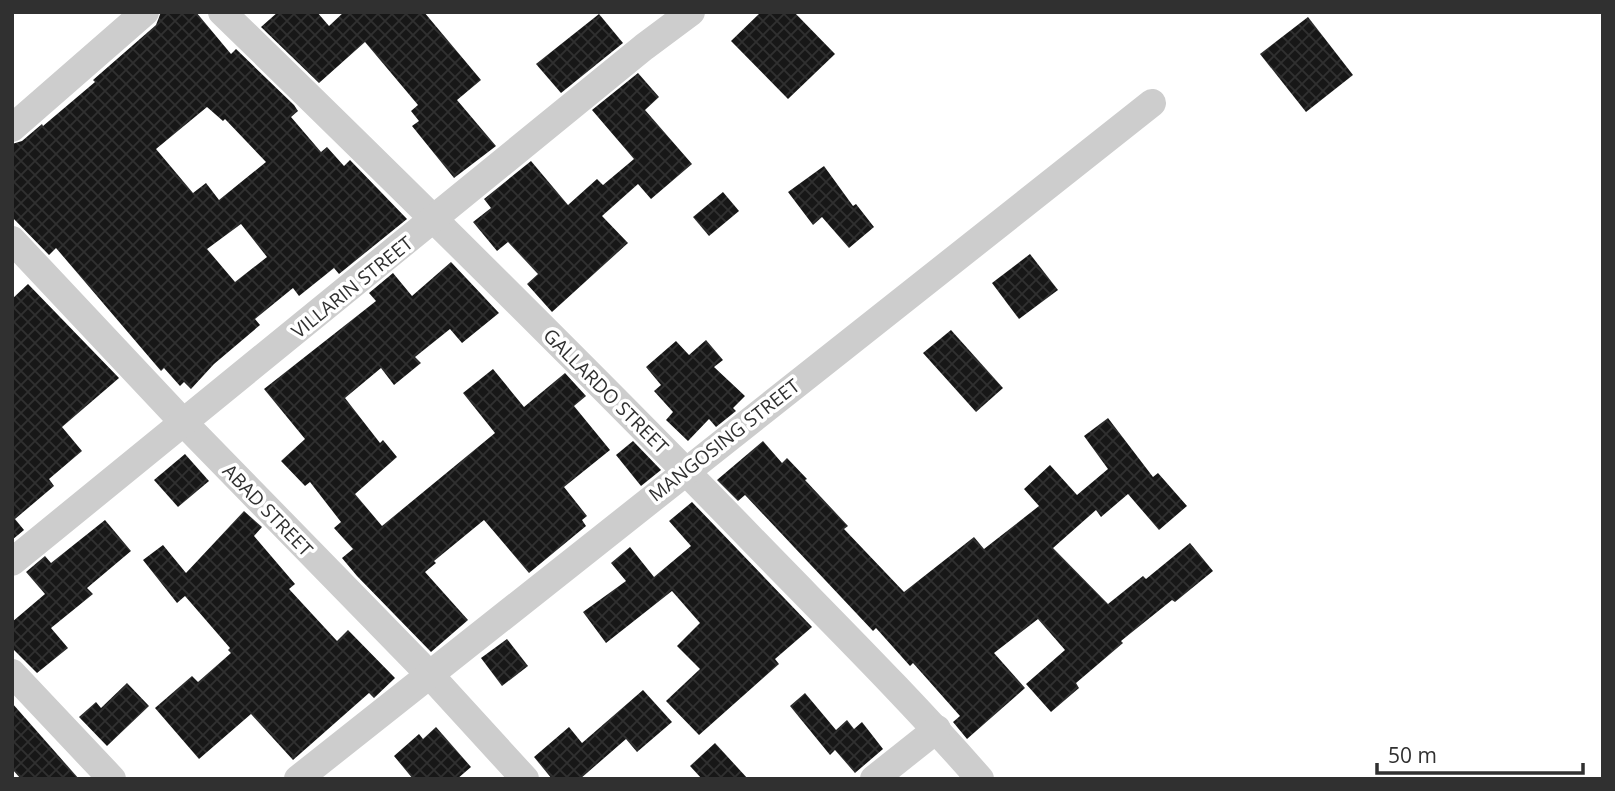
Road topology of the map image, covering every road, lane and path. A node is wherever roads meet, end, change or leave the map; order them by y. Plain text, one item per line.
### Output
1 (145, 12) edge
2 (222, 12) edge
3 (691, 12) edge
4 (1152, 103) dead end
5 (12, 128) edge
6 (435, 219) junction
7 (12, 240) edge
8 (184, 423) junction
9 (685, 471) junction
10 (12, 562) edge
11 (12, 673) edge
12 (429, 674) junction
13 (937, 729) junction
14 (112, 779) edge
15 (298, 779) edge
16 (525, 779) edge
17 (874, 779) edge
18 (980, 779) edge

1 - 5 street
2 - 6 street, GALLARDO STREET
3 - 6 street, VILLARIN STREET
4 - 9 street, MANGOSING STREET
6 - 8 street, VILLARIN STREET
6 - 9 street, GALLARDO STREET
7 - 8 street, ABAD STREET
8 - 10 street, VILLARIN STREET
8 - 12 street, ABAD STREET
9 - 12 street, MANGOSING STREET
9 - 13 street, GALLARDO STREET
11 - 14 street
12 - 15 street, MANGOSING STREET
12 - 16 street, ABAD STREET
13 - 17 street
13 - 18 street, GALLARDO STREET

